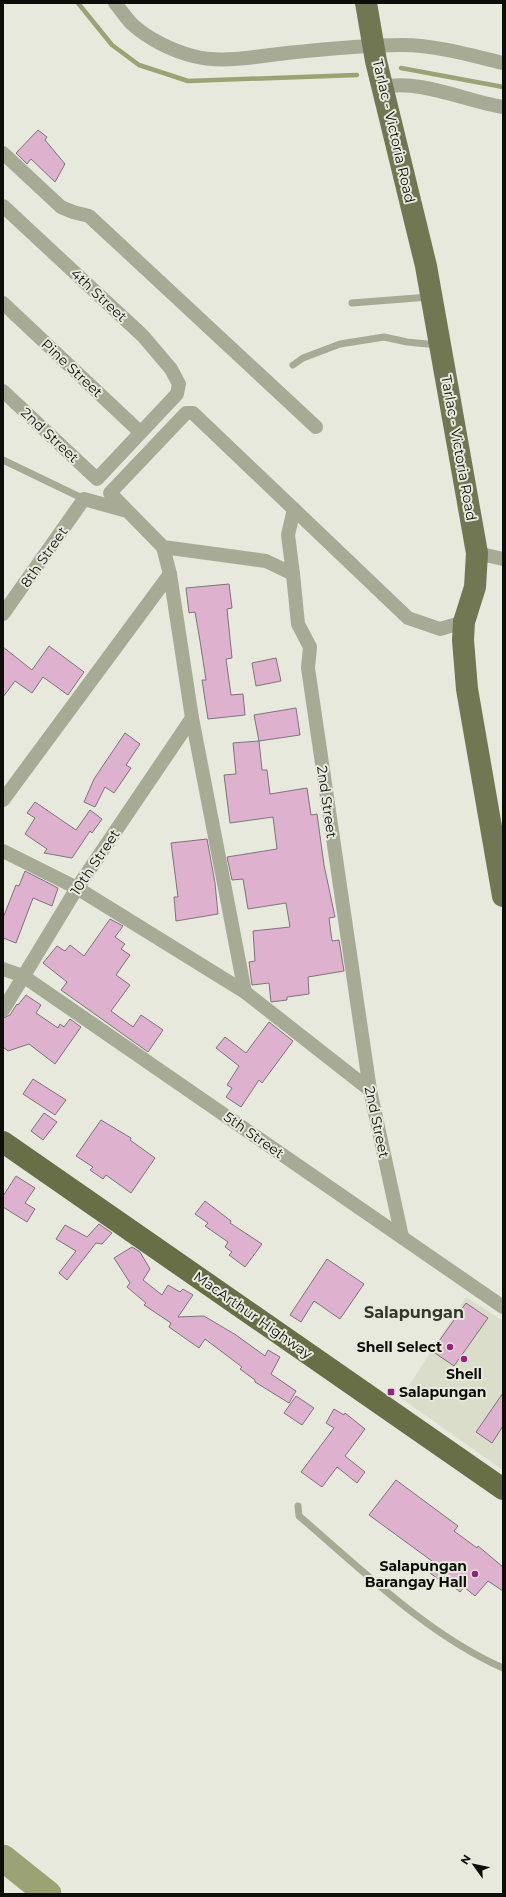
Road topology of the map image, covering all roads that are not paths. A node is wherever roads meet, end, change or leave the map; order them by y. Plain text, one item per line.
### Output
1 (115, 3) edge
2 (366, 3) edge
3 (374, 47) junction
4 (503, 63) edge
5 (383, 87) junction
6 (503, 107) edge
7 (3, 153) edge
8 (3, 206) edge
9 (432, 297) junction
10 (3, 303) edge
11 (352, 303) dead end
12 (440, 345) junction
13 (293, 366) dead end
14 (3, 391) edge
15 (316, 427) dead end
16 (140, 432) junction
17 (3, 460) edge
18 (84, 499) junction
19 (294, 509) junction
20 (129, 512) junction
21 (163, 547) junction
22 (477, 553) junction
23 (503, 559) edge
24 (170, 574) junction
25 (293, 574) junction
26 (3, 614) edge
27 (464, 622) junction
28 (192, 718) junction
29 (3, 800) edge
30 (3, 851) edge
31 (77, 888) junction
32 (503, 896) edge
33 (3, 969) edge
34 (24, 976) junction
35 (245, 992) junction
36 (3, 1010) edge
37 (370, 1090) junction
38 (3, 1142) edge
39 (402, 1237) junction
40 (503, 1307) edge
41 (503, 1489) edge
42 (298, 1506) dead end
43 (503, 1668) edge

1 - 3 street
2 - 3 main road, Tarlac - Victoria Road
3 - 4 street
3 - 5 main road, Tarlac - Victoria Road
5 - 6 street
5 - 9 main road, Tarlac - Victoria Road
7 - 15 street
8 - 16 street, 4th Street
9 - 11 lane
9 - 12 main road, Tarlac - Victoria Road
10 - 16 street, Pine Street
12 - 13 lane
12 - 22 main road, Tarlac - Victoria Road
14 - 16 street, 2nd Street
17 - 18 lane
18 - 20 street
18 - 26 street, 8th Street
19 - 20 street
19 - 25 street, 2nd Street
19 - 27 street
20 - 21 street
21 - 24 street
21 - 25 street
22 - 23 street
22 - 27 main road, Tarlac - Victoria Road
24 - 28 street
24 - 29 street
25 - 37 street, 2nd Street
27 - 32 main road, Tarlac - Victoria Road
28 - 31 street, 10th Street
28 - 35 street
30 - 31 street
31 - 34 street, 10th Street
31 - 35 street
33 - 34 street, 5th Street
34 - 36 street, 10th Street
34 - 39 street, 5th Street
35 - 37 street
37 - 39 street, 2nd Street
38 - 41 highway, MacArthur Highway
39 - 40 street, 5th Street
42 - 43 lane

